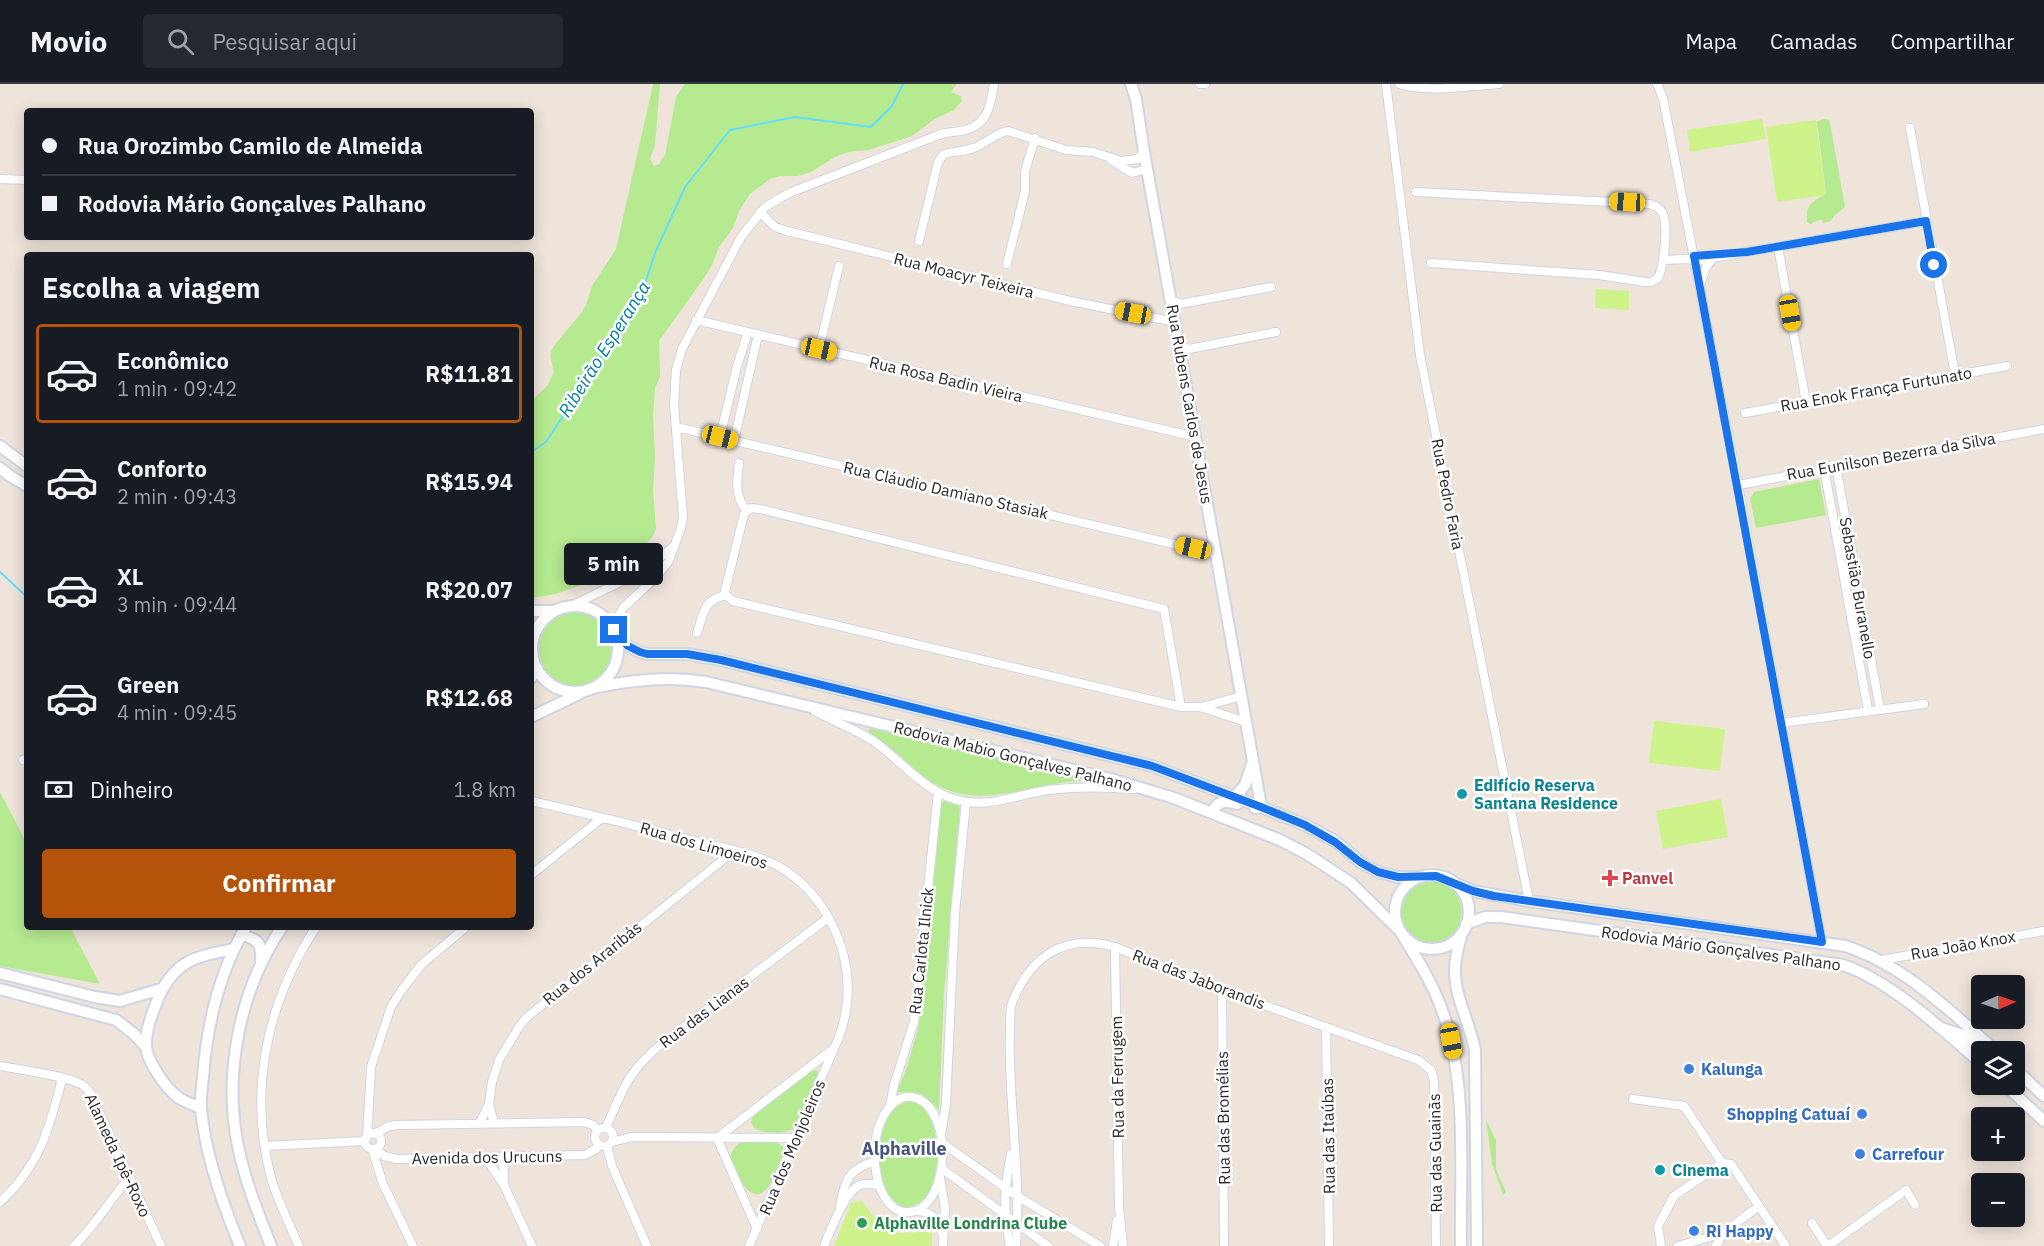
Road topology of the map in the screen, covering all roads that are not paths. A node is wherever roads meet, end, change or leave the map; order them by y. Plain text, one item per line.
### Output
1 (994, 84) edge
2 (1131, 84) edge
3 (1200, 84) edge
4 (1205, 84) edge
5 (1386, 84) edge
6 (1399, 84) edge
7 (1500, 84) edge
8 (1657, 84) edge
9 (1910, 128) dead end
10 (1035, 138) junction
11 (1144, 152) junction
12 (1105, 155) junction
13 (1147, 169) junction
14 (0, 179) edge
15 (24, 180) edge
16 (1416, 192) dead end
17 (760, 212) junction
18 (1926, 221) junction
19 (919, 241) dead end
20 (1778, 247) junction
21 (1733, 254) junction
22 (1713, 258) junction
23 (1692, 259) junction
24 (1664, 260) junction
25 (1431, 263) dead end
26 (1007, 264) dead end
27 (839, 266) dead end
28 (1271, 287) dead end
29 (1700, 287) junction
30 (1171, 300) junction
31 (696, 320) junction
32 (1175, 322) junction
33 (748, 332) junction
34 (1276, 332) dead end
35 (758, 335) junction
36 (1180, 346) junction
37 (819, 349) junction
38 (2007, 366) dead end
39 (1955, 374) junction
40 (1806, 402) junction
41 (1745, 413) dead end
42 (676, 427) junction
43 (2044, 429) edge
44 (720, 437) junction
45 (1196, 437) junction
46 (734, 441) junction
47 (0, 446) edge
48 (24, 464) edge
49 (739, 464) dead end
50 (1836, 466) junction
51 (0, 468) edge
52 (1824, 468) junction
53 (24, 484) edge
54 (1738, 485) junction
55 (747, 510) junction
56 (675, 545) junction
57 (1216, 554) junction
58 (1857, 587) junction
59 (1846, 589) junction
60 (726, 595) junction
61 (571, 606) junction
62 (534, 611) edge
63 (554, 611) junction
64 (614, 629) junction
65 (697, 633) dead end
66 (534, 660) edge
67 (589, 689) junction
68 (1242, 696) junction
69 (1924, 704) dead end
70 (803, 705) junction
71 (1181, 707) junction
72 (1200, 707) junction
73 (1880, 709) junction
74 (1868, 710) junction
75 (534, 716) edge
76 (1246, 722) junction
77 (1782, 723) junction
78 (1253, 761) junction
79 (1151, 790) junction
80 (938, 793) junction
81 (1235, 797) junction
82 (534, 802) edge
83 (966, 802) junction
84 (1261, 807) junction
85 (1212, 813) junction
86 (602, 818) junction
87 (734, 851) junction
88 (534, 873) edge
89 (1422, 877) junction
90 (1454, 883) junction
91 (1528, 901) junction
92 (828, 918) junction
93 (1464, 929) junction
94 (280, 930) edge
95 (314, 930) edge
96 (462, 930) edge
97 (244, 931) edge
98 (2044, 931) edge
99 (1401, 933) junction
100 (1822, 942) junction
101 (1115, 947) junction
102 (234, 949) junction
103 (1881, 960) junction
104 (261, 964) junction
105 (0, 973) edge
106 (0, 989) edge
107 (161, 989) junction
108 (1222, 990) junction
109 (1326, 1027) junction
110 (1938, 1028) junction
111 (1983, 1041) edge
112 (1971, 1042) edge
113 (146, 1046) junction
114 (834, 1048) junction
115 (1971, 1055) edge
116 (1424, 1064) joint
117 (0, 1066) edge
118 (62, 1078) junction
119 (2025, 1078) edge
120 (2025, 1082) edge
121 (2032, 1085) junction
122 (2016, 1095) edge
123 (2044, 1096) edge
124 (1633, 1099) dead end
125 (489, 1104) junction
126 (890, 1106) junction
127 (200, 1108) junction
128 (2044, 1121) edge
129 (494, 1123) junction
130 (479, 1124) junction
131 (605, 1130) junction
132 (369, 1137) junction
133 (631, 1137) junction
134 (717, 1138) junction
135 (796, 1138) junction
136 (941, 1139) junction
137 (598, 1144) junction
138 (609, 1144) junction
139 (1013, 1144) junction
140 (265, 1146) junction
141 (374, 1149) junction
142 (503, 1156) junction
143 (485, 1157) junction
144 (875, 1161) junction
145 (1722, 1163) junction
146 (940, 1172) junction
147 (129, 1178) junction
148 (504, 1185) junction
149 (879, 1185) junction
150 (1005, 1187) junction
151 (1017, 1196) junction
152 (0, 1202) edge
153 (1916, 1205) dead end
154 (1759, 1206) junction
155 (1119, 1208) junction
156 (916, 1211) junction
157 (838, 1213) junction
158 (1004, 1216) junction
159 (1812, 1223) dead end
160 (1018, 1225) junction
161 (756, 1229) junction
162 (1723, 1233) junction
163 (943, 1243) edge
164 (74, 1246) edge
165 (161, 1246) edge
166 (240, 1246) edge
167 (271, 1246) edge
168 (299, 1246) edge
169 (413, 1246) edge
170 (532, 1246) edge
171 (647, 1246) edge
172 (749, 1246) edge
173 (824, 1246) edge
174 (1010, 1246) edge
175 (1016, 1246) edge
176 (1048, 1246) edge
177 (1100, 1246) edge
178 (1113, 1246) edge
179 (1123, 1246) edge
180 (1224, 1246) edge
181 (1329, 1246) edge
182 (1436, 1246) edge
183 (1461, 1246) edge
184 (1477, 1246) edge
185 (1661, 1246) edge
186 (1678, 1246) edge
187 (1716, 1246) edge
188 (1785, 1246) edge
189 (1827, 1246) edge

1 - 17 street
2 - 11 main road, Rua Rubens Carlos de Jesus
3 - 4 street
5 - 91 street, Rua Pedro Faria
6 - 7 street
8 - 23 street
9 - 18 street
10 - 12 street
10 - 19 street
10 - 26 street
11 - 12 street
11 - 13 main road, Rua Rubens Carlos de Jesus
12 - 13 street
13 - 30 main road, Rua Rubens Carlos de Jesus
14 - 15 street
16 - 24 street
17 - 31 street
17 - 32 street, Rua Moacyr Teixeira
18 - 20 street
18 - 39 street
20 - 21 street
20 - 40 street
21 - 22 street
21 - 23 street
22 - 23 street
22 - 29 street
23 - 24 street
23 - 29 street
24 - 25 street
27 - 37 street
28 - 30 street
29 - 54 street
30 - 32 main road, Rua Rubens Carlos de Jesus
31 - 33 street, Rua Rosa Badin Vieira
31 - 42 street
32 - 36 main road, Rua Rubens Carlos de Jesus
33 - 35 street, Rua Rosa Badin Vieira
33 - 44 street
34 - 36 street
35 - 37 street, Rua Rosa Badin Vieira
35 - 46 street
36 - 45 main road, Rua Rubens Carlos de Jesus
37 - 45 street, Rua Rosa Badin Vieira
38 - 39 street, Rua Enok França Furtunato
39 - 40 street, Rua Enok França Furtunato
40 - 41 street, Rua Enok França Furtunato
42 - 44 street, Rua Cláudio Damiano Stasiak
42 - 56 street
43 - 50 street, Rua Eunilson Bezerra da Silva
44 - 46 street, Rua Cláudio Damiano Stasiak
45 - 57 main road, Rua Rubens Carlos de Jesus
46 - 57 street, Rua Cláudio Damiano Stasiak
47 - 48 main road
49 - 55 street
50 - 52 street, Rua Eunilson Bezerra da Silva
50 - 58 street, Sebastião Buranello
51 - 53 main road
52 - 54 street, Rua Eunilson Bezerra da Silva
52 - 59 street, Sebastião Buranello
54 - 77 street
55 - 60 street
55 - 71 street
56 - 61 street
56 - 64 street
57 - 68 main road, Rua Rubens Carlos de Jesus
58 - 59 street
58 - 73 street, Sebastião Buranello
59 - 74 street, Sebastião Buranello
60 - 65 street
60 - 71 street
61 - 63 main road
61 - 64 main road
62 - 63 main road
63 - 66 main road
64 - 67 main road
64 - 81 main road
66 - 67 main road
67 - 70 main road, Rodovia Mabio Gonçalves Palhano
67 - 75 main road
68 - 72 street
68 - 76 main road, Rua Rubens Carlos de Jesus
69 - 73 street
70 - 79 main road, Rodovia Mabio Gonçalves Palhano
70 - 80 street
71 - 72 street
72 - 76 street
73 - 74 street
74 - 77 street
76 - 78 main road, Rua Rubens Carlos de Jesus
77 - 100 street
78 - 81 main road
78 - 84 main road, Rua Rubens Carlos de Jesus
79 - 83 street
79 - 85 main road, Rodovia Mabio Gonçalves Palhano
80 - 83 street
80 - 126 street, Rua Carlota Ilnick
81 - 84 main road
82 - 86 street, Rua dos Limoeiros
83 - 136 street
84 - 85 main road
84 - 89 main road
85 - 99 main road, Rodovia Mabio Gonçalves Palhano
86 - 87 street, Rua dos Limoeiros
86 - 88 street
87 - 92 street, Rua dos Limoeiros
87 - 125 street, Rua dos Araribás
89 - 90 main road
89 - 99 main road
90 - 91 main road, Rodovia Mário Gonçalves Palhano
90 - 93 main road
91 - 100 main road, Rodovia Mário Gonçalves Palhano
92 - 114 street, Rua dos Limoeiros
92 - 131 street, Rua das Lianas
93 - 99 main road
93 - 110 main road, Rodovia Mário Gonçalves Palhano
93 - 184 main road
94 - 104 main road
95 - 140 street
96 - 132 street
97 - 102 main road
97 - 104 main road
98 - 103 street, Rua João Knox
99 - 183 main road
100 - 103 main road, Rodovia Mário Gonçalves Palhano
101 - 108 street, Rua das Jaborandis
101 - 139 street, Rua das Jaborandis
101 - 155 street, Rua da Ferrugem
102 - 107 main road
102 - 127 main road
103 - 111 main road, Rodovia Mário Gonçalves Palhano
104 - 167 main road
105 - 107 main road
106 - 113 main road
107 - 113 main road
108 - 109 street, Rua das Jaborandis
108 - 180 street, Rua das Bromélias
109 - 116 street, Rua das Jaborandis
109 - 181 street, Rua das Itaúbas
110 - 112 main road
110 - 115 main road, Rodovia Mário Gonçalves Palhano
113 - 127 main road
114 - 134 street
114 - 135 street, Rua dos Monjoleiros
116 - 182 street, Rua das Guainãs
117 - 118 street, Alameda Ipê-Roxo
118 - 147 street, Alameda Ipê-Roxo
118 - 152 street
119 - 121 main road
120 - 121 main road
121 - 123 main road
122 - 128 main road
124 - 145 street
125 - 129 street, Rua dos Araribás
125 - 130 street, Rua dos Araribás
126 - 136 street
126 - 144 street, Rua Carlota Ilnick
127 - 166 main road
129 - 130 street, Avenida dos Urucuns
129 - 131 street, Avenida dos Urucuns
130 - 132 street, Avenida dos Urucuns
131 - 133 street, Avenida dos Urucuns
131 - 137 street
131 - 138 street
132 - 140 street, Avenida dos Urucuns
132 - 141 street
132 - 141 street
133 - 134 street, Avenida dos Urucuns
133 - 138 street, Avenida dos Urucuns
134 - 135 street, Avenida dos Urucuns
134 - 161 street
135 - 161 street, Rua dos Monjoleiros
136 - 146 street
136 - 150 street
137 - 138 street
137 - 142 street, Avenida dos Urucuns
138 - 171 street
139 - 150 street
139 - 151 street
140 - 168 street
141 - 143 street, Avenida dos Urucuns
141 - 169 street
142 - 143 street, Avenida dos Urucuns
142 - 148 street
143 - 148 street
144 - 149 street
144 - 157 street
145 - 154 street
145 - 185 street
146 - 156 street
146 - 158 street
146 - 163 street
147 - 164 street
147 - 165 street, Alameda Ipê-Roxo
148 - 170 street
149 - 156 street
149 - 157 street
150 - 151 street
150 - 158 street
151 - 160 street
151 - 177 street
153 - 189 street
154 - 162 street
154 - 188 street
155 - 178 street, Rua da Ferrugem
155 - 179 street, Rua da Ferrugem
156 - 163 street
157 - 173 street
158 - 160 street
158 - 174 street
159 - 189 street
160 - 175 street
160 - 176 street
161 - 172 street, Rua dos Monjoleiros
162 - 186 street
162 - 187 street

